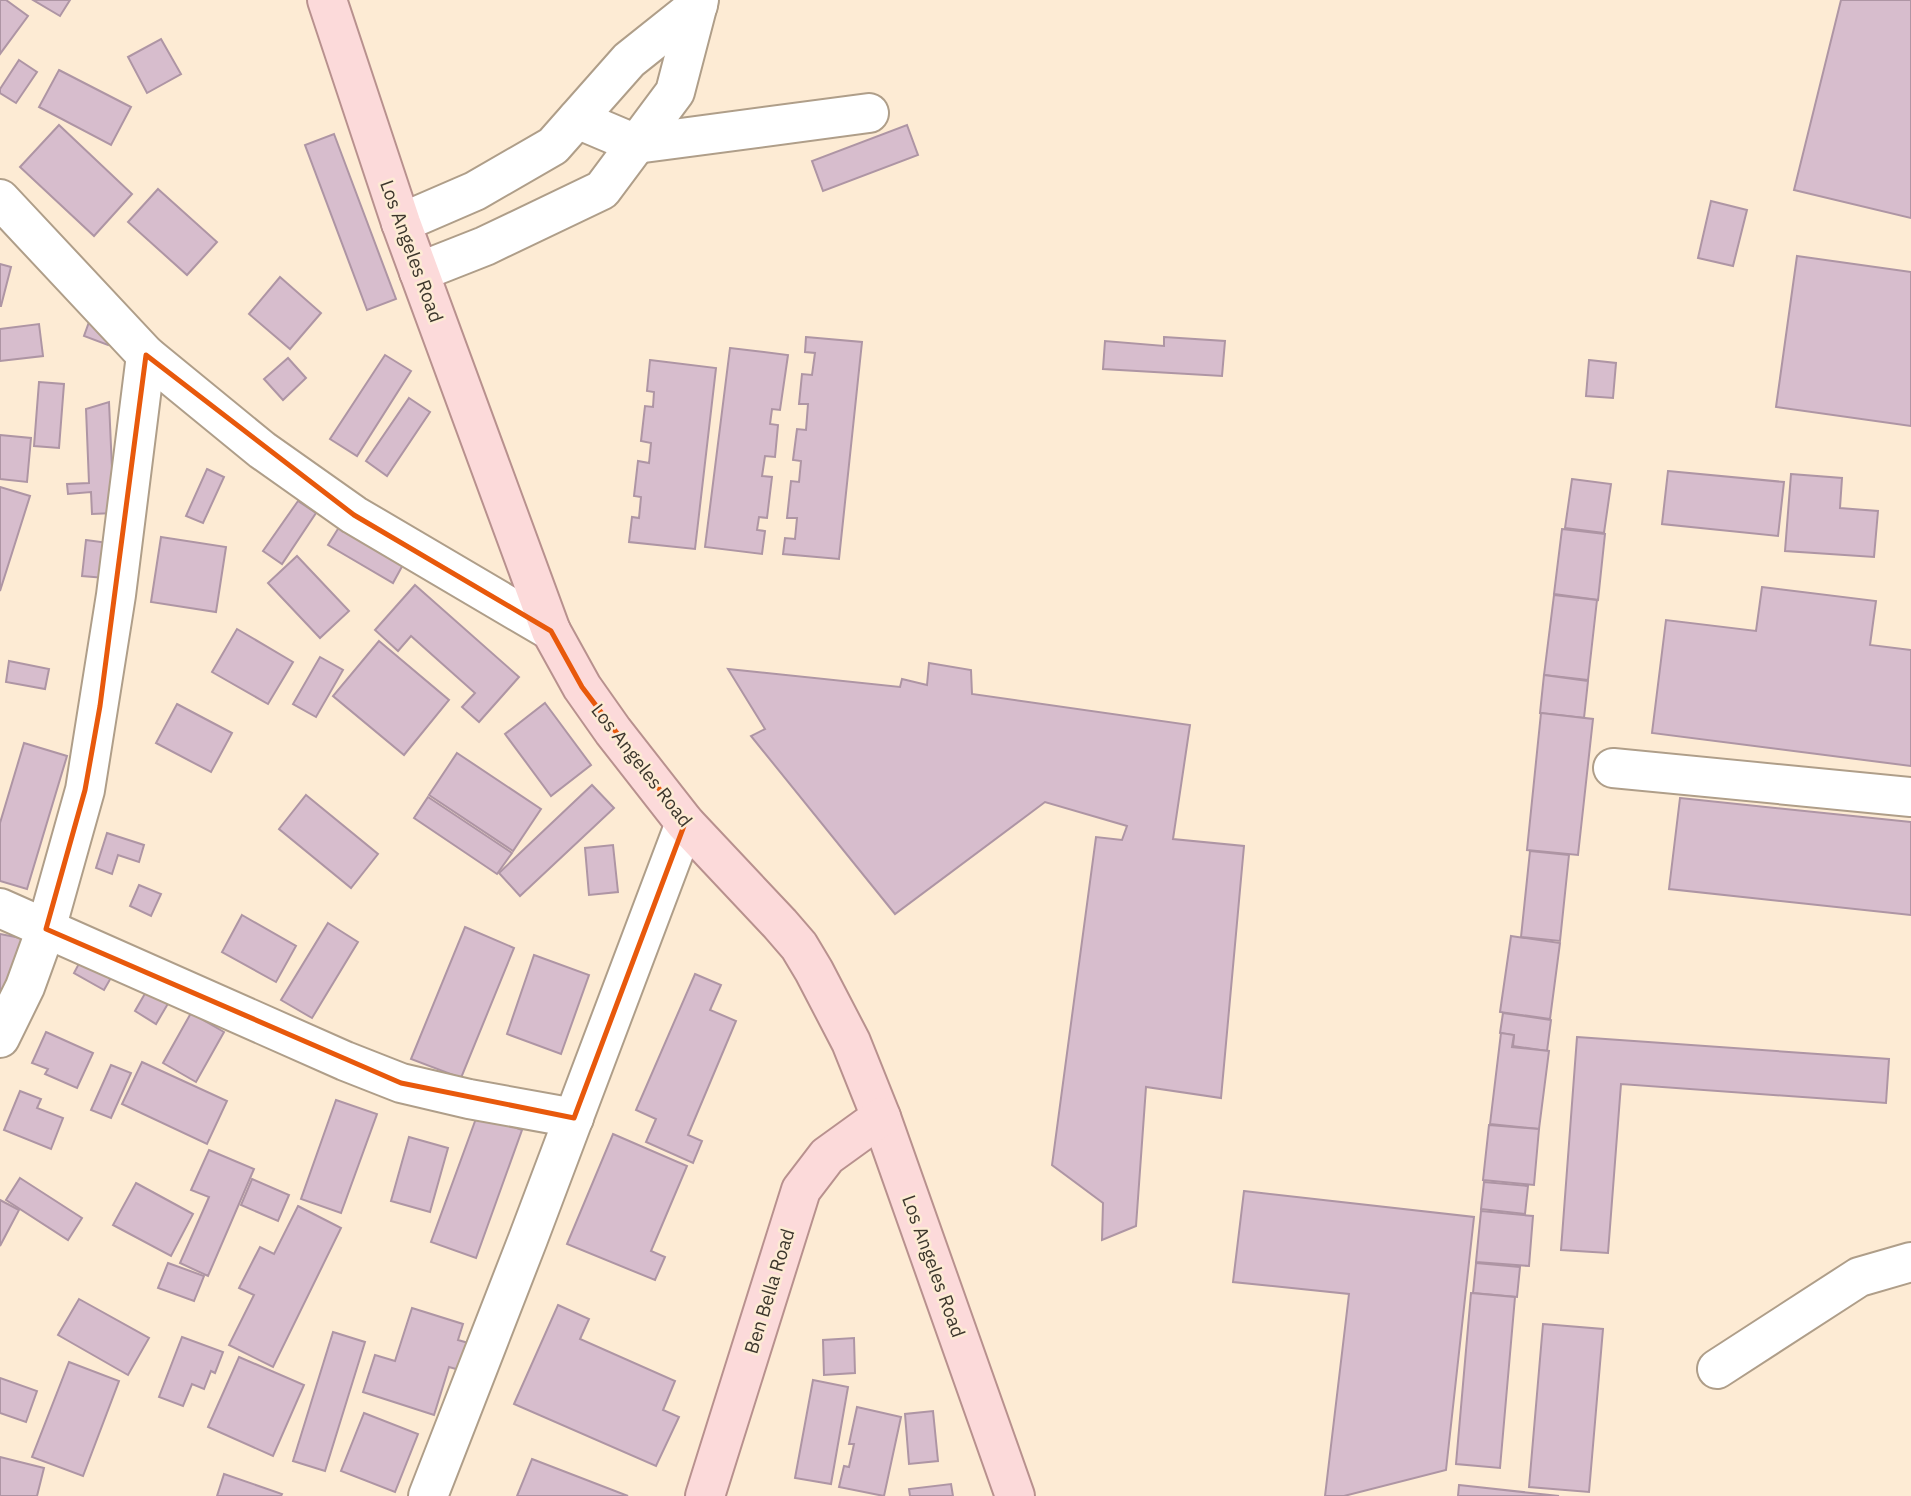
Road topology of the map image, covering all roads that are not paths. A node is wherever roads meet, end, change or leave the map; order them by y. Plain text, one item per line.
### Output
1 (327, 0) edge
2 (699, 2) edge
3 (869, 113) dead end
4 (577, 118) junction
5 (636, 144) junction
6 (0, 198) edge
7 (401, 223) junction
8 (419, 272) junction
9 (146, 355) junction
10 (551, 631) junction
11 (1613, 768) dead end
12 (1911, 797) edge
13 (685, 823) junction
14 (0, 908) edge
15 (46, 929) junction
16 (0, 1038) edge
17 (881, 1117) junction
18 (575, 1118) junction
19 (1911, 1262) edge
20 (1717, 1369) dead end
21 (428, 1496) edge
22 (705, 1496) edge
23 (1015, 1496) edge

1 - 7 main road, Los Angeles Road
2 - 4 street
2 - 5 street
3 - 5 street
4 - 5 street
4 - 7 street
5 - 8 street
6 - 9 street
7 - 8 main road, Los Angeles Road
8 - 10 main road, Los Angeles Road
9 - 10 street
9 - 15 street
10 - 13 main road, Los Angeles Road
11 - 12 street
13 - 17 main road, Los Angeles Road
13 - 18 street
14 - 15 street
15 - 16 street
15 - 18 street
17 - 22 main road, Ben Bella Road
17 - 23 main road, Los Angeles Road
18 - 21 street
19 - 20 street

